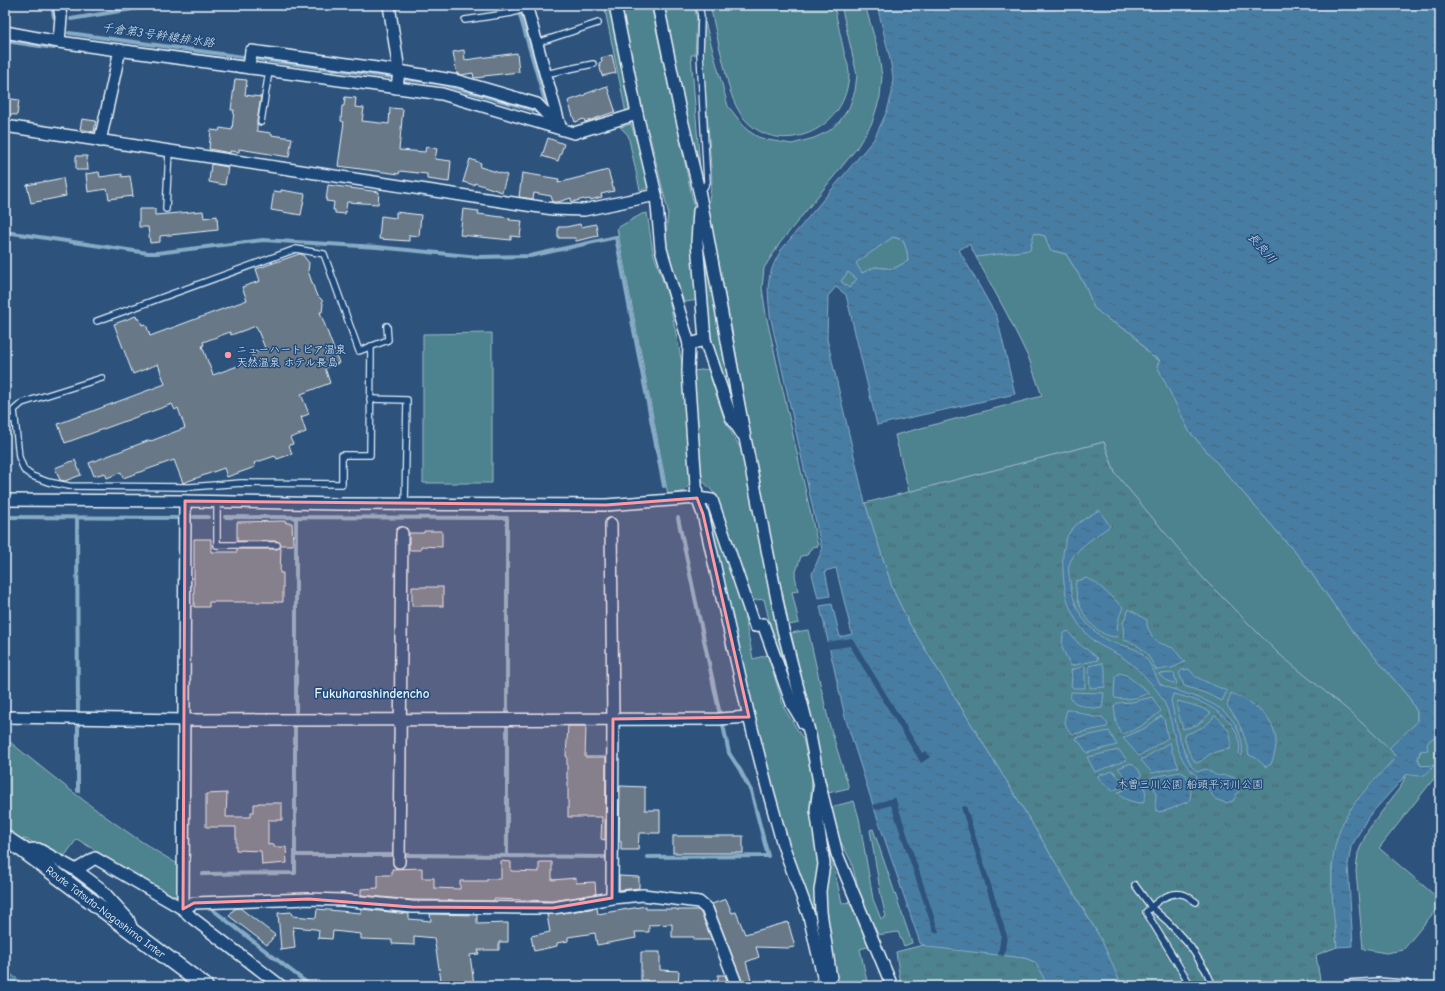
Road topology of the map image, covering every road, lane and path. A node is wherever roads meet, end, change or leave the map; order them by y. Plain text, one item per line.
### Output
1 (59, 5) edge
2 (389, 5) edge
3 (615, 5) edge
4 (658, 5) edge
5 (699, 5) edge
6 (525, 8) edge
7 (465, 20) dead end
8 (598, 23) dead end
9 (5, 32) edge
10 (59, 42) junction
11 (537, 43) junction
12 (120, 50) junction
13 (593, 64) dead end
14 (249, 68) junction
15 (269, 71) junction
16 (400, 71) junction
17 (545, 74) junction
18 (397, 88) junction
19 (636, 114) junction
20 (262, 122) dead end
21 (5, 126) edge
22 (561, 129) junction
23 (100, 141) junction
24 (169, 151) junction
25 (656, 195) junction
26 (700, 195) junction
27 (166, 209) dead end
28 (97, 321) dead end
29 (387, 326) dead end
30 (705, 340) junction
31 (688, 344) junction
32 (370, 346) junction
33 (102, 378) dead end
34 (370, 399) junction
35 (15, 419) junction
36 (5, 420) edge
37 (745, 438) junction
38 (697, 498) junction
39 (5, 500) edge
40 (185, 501) junction
41 (217, 501) junction
42 (405, 504) junction
43 (611, 524) dead end
44 (402, 533) dead end
45 (277, 545) dead end
46 (5, 717) edge
47 (750, 717) junction
48 (184, 720) junction
49 (401, 720) junction
50 (613, 720) junction
51 (810, 735) junction
52 (819, 782) junction
53 (5, 838) edge
54 (23, 850) junction
55 (399, 862) dead end
56 (76, 870) junction
57 (1135, 885) dead end
58 (612, 898) junction
59 (1196, 902) dead end
60 (1151, 907) junction
61 (183, 909) junction
62 (133, 932) junction
63 (893, 985) edge
64 (205, 986) edge
65 (281, 986) edge
66 (736, 986) edge
67 (831, 986) edge
68 (1187, 986) edge
69 (1213, 986) edge
70 (1347, 986) edge
71 (1406, 986) edge

1 - 10 street
2 - 16 street
3 - 19 street
4 - 26 street
5 - 26 lane
6 - 7 lane
6 - 11 street
8 - 11 lane
9 - 10 street
10 - 12 street
11 - 17 street
12 - 14 street
12 - 23 street
13 - 17 lane
14 - 15 street
14 - 16 street
15 - 18 street
15 - 20 lane
16 - 18 street
16 - 22 street
17 - 22 street
18 - 22 street
19 - 22 street
19 - 25 street
21 - 23 street
23 - 24 street
24 - 25 street
24 - 27 lane
25 - 31 street
26 - 30 street
26 - 37 street
28 - 32 lane
29 - 32 lane
30 - 31 street
30 - 37 street
31 - 38 street
32 - 34 lane
33 - 35 lane
34 - 35 lane
34 - 42 lane
35 - 36 lane
37 - 51 street
38 - 42 street
38 - 47 street
38 - 51 street
39 - 40 street
40 - 41 street
40 - 48 street
41 - 42 street
41 - 45 lane
43 - 50 street
44 - 49 street
46 - 48 street
47 - 50 street
47 - 67 street
48 - 49 street
48 - 61 street
49 - 50 street
49 - 55 street
50 - 58 street
51 - 52 street
52 - 63 street
52 - 67 street
53 - 54 main road, Route Tatsuta-Nagashima Inter
54 - 56 street
54 - 62 main road, Route Tatsuta-Nagashima Inter
56 - 61 street
56 - 62 street
57 - 60 lane
58 - 61 street
58 - 66 street
59 - 60 lane
60 - 68 lane
60 - 69 lane
61 - 65 street
62 - 64 main road, Route Tatsuta-Nagashima Inter
70 - 71 street

